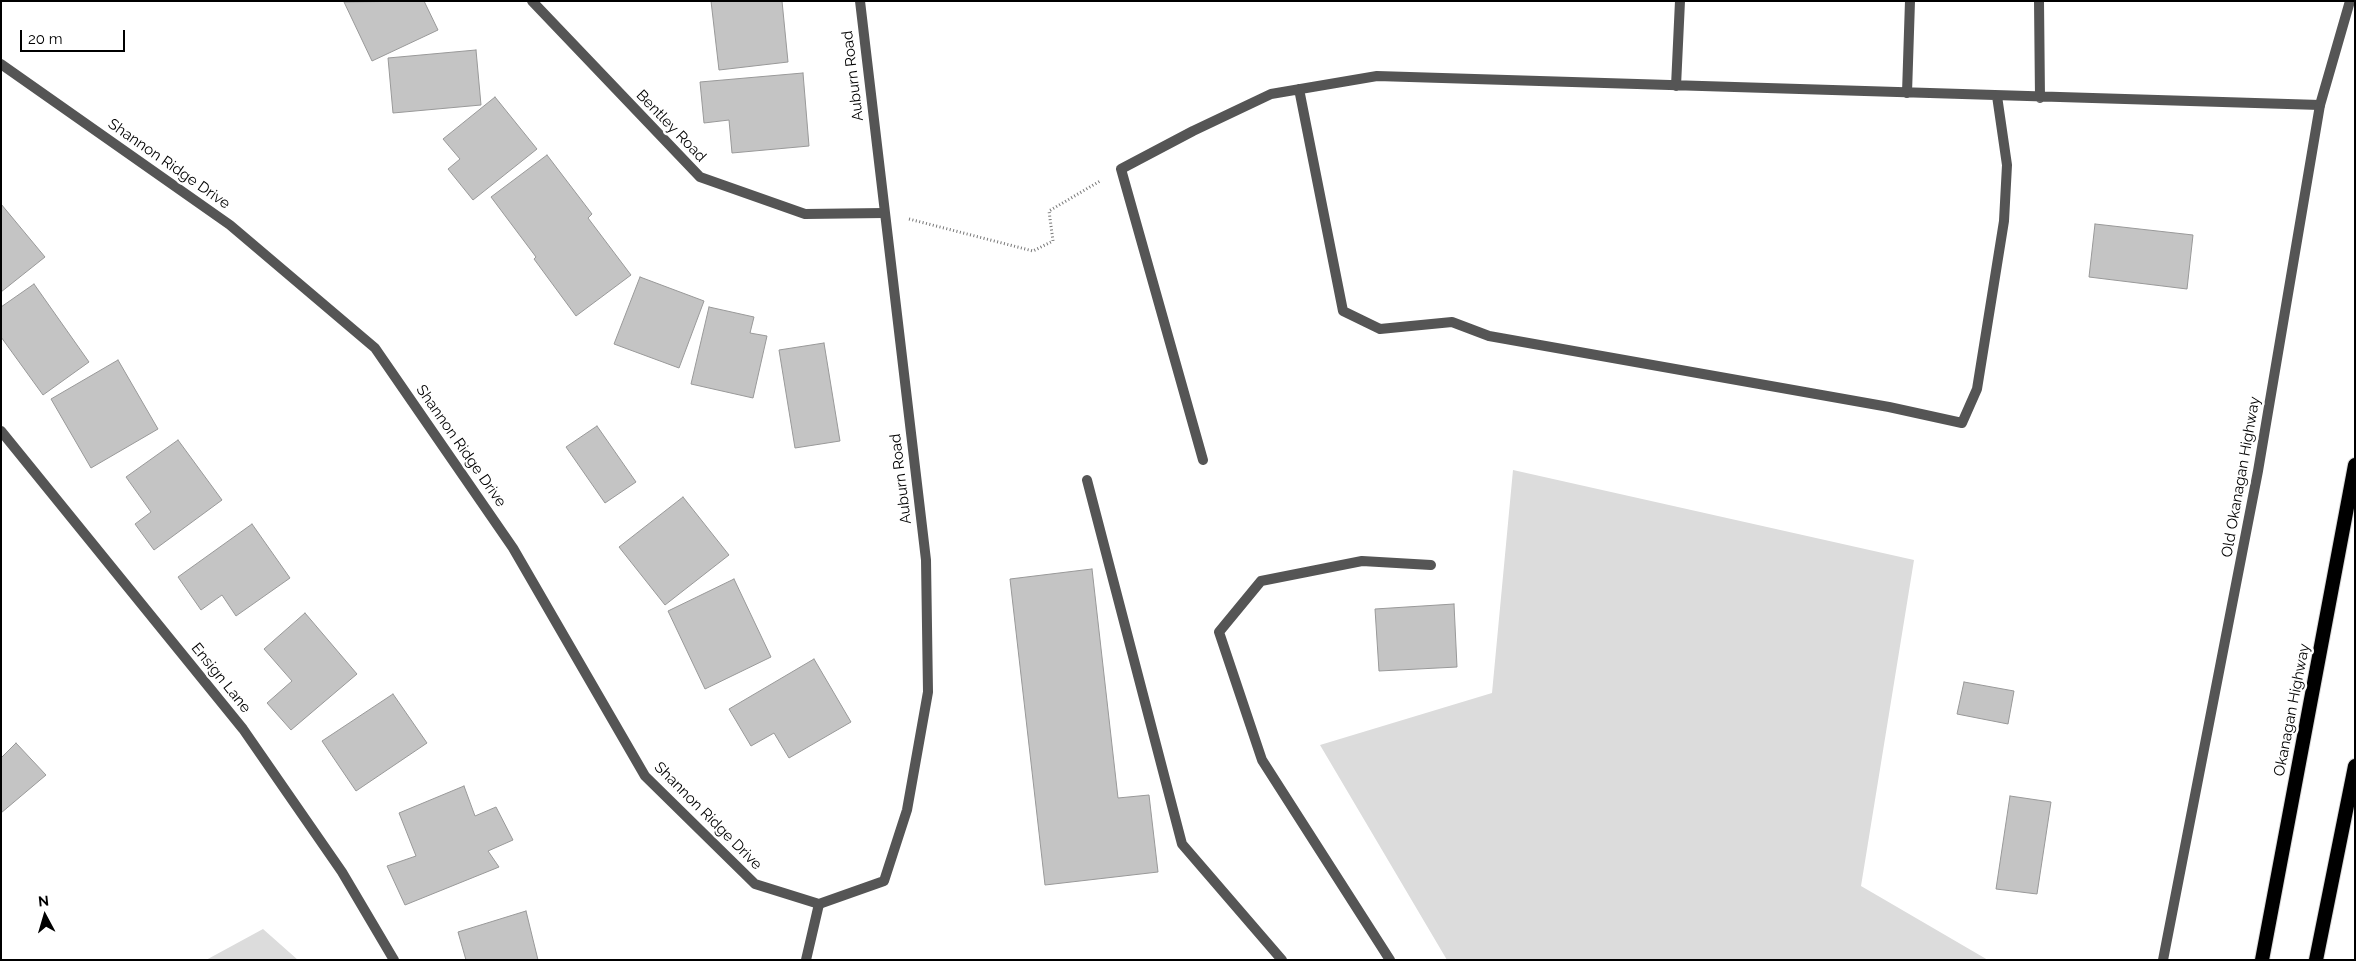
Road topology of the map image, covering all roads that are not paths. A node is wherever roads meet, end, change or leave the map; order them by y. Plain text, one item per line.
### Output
1 (532, 1) edge
2 (860, 1) edge
3 (1680, 1) edge
4 (1910, 1) edge
5 (2040, 1) edge
6 (2350, 1) edge
7 (1, 64) edge
8 (1676, 86) junction
9 (1299, 89) junction
10 (1907, 93) junction
11 (1997, 96) junction
12 (2040, 98) junction
13 (2320, 105) junction
14 (884, 213) junction
15 (1, 431) edge
16 (1203, 460) dead end
17 (2355, 465) edge
18 (1087, 480) dead end
19 (1431, 565) dead end
20 (2355, 766) edge
21 (820, 904) junction
22 (394, 960) edge
23 (806, 960) edge
24 (1282, 960) edge
25 (1390, 960) edge
26 (2163, 960) edge
27 (2262, 960) edge
28 (2316, 960) edge

1 - 14 street, Bentley Road
2 - 14 street, Auburn Road
3 - 8 street
4 - 10 street
5 - 12 street
6 - 13 street, Old Okanagan Highway
7 - 21 street, Shannon Ridge Drive
8 - 9 street
8 - 10 street
9 - 11 street
9 - 16 street
10 - 11 street
11 - 12 street
12 - 13 street
13 - 26 street, Old Okanagan Highway
14 - 21 street, Auburn Road
15 - 22 street, Ensign Lane
17 - 27 highway, Okanagan Highway
18 - 24 street
19 - 25 street
20 - 28 highway
21 - 23 street

